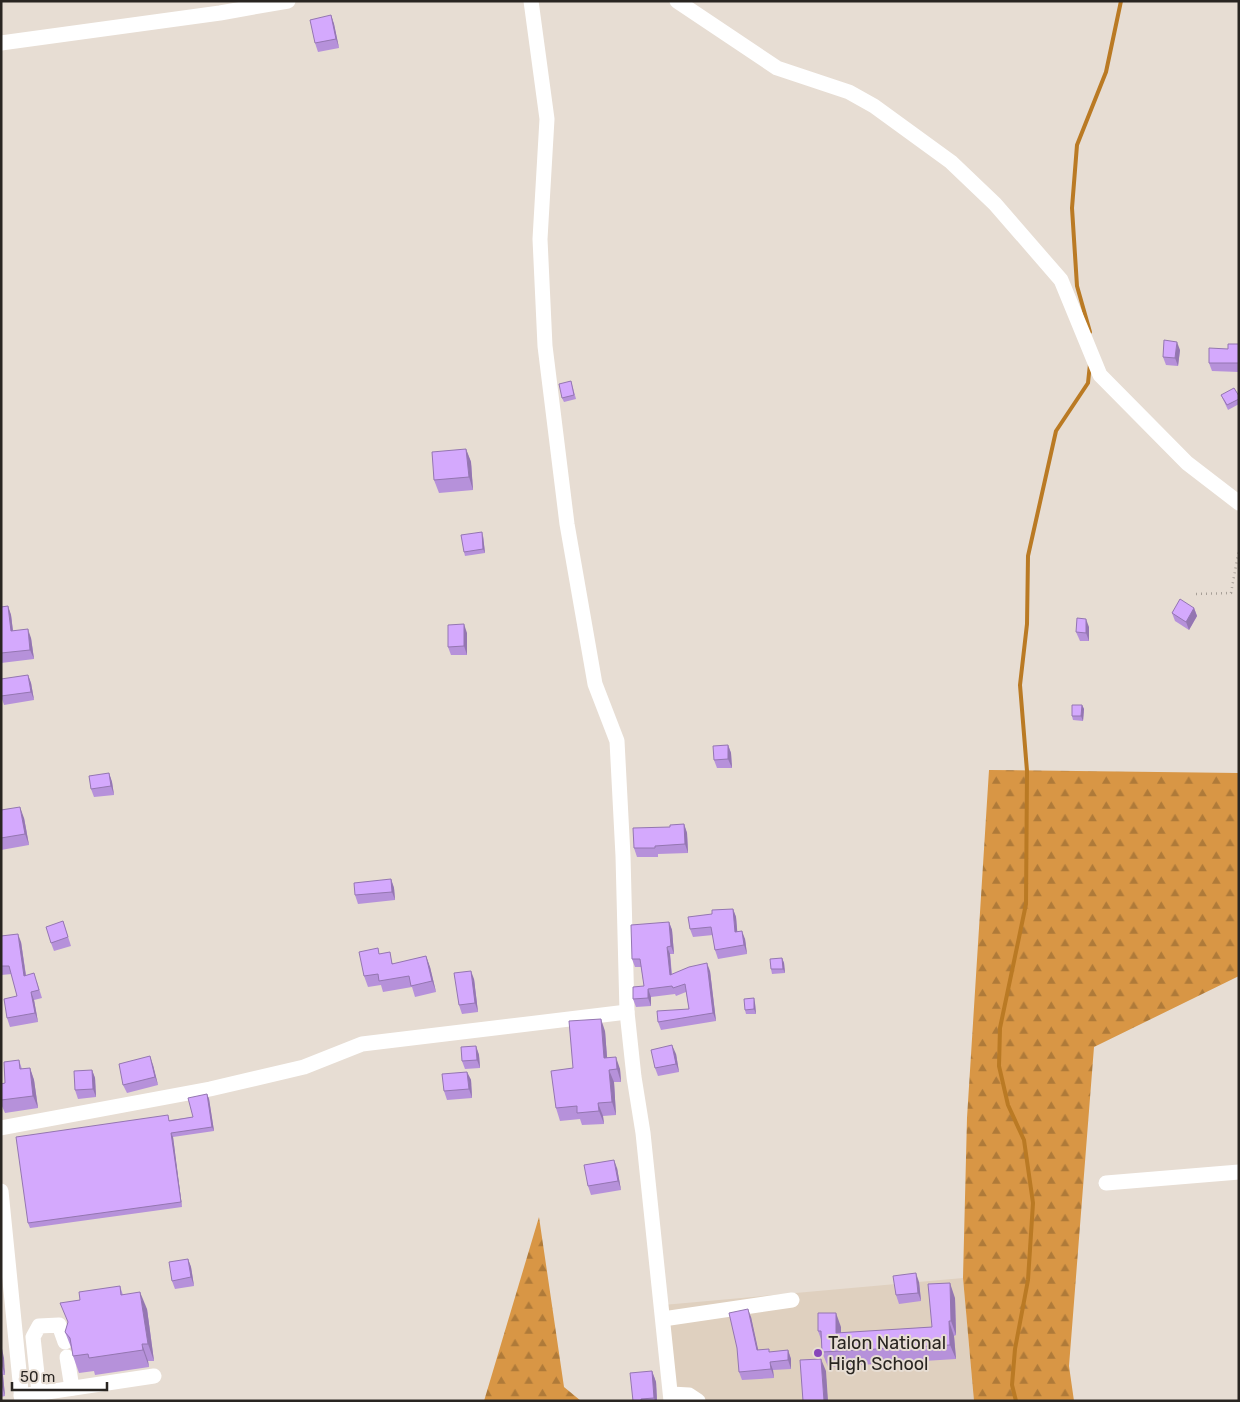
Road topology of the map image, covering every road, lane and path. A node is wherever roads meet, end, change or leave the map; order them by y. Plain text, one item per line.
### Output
1 (288, 1) edge
2 (532, 1) edge
3 (677, 1) edge
4 (220, 7) edge
5 (1, 43) edge
6 (1239, 503) edge
7 (1239, 549) edge
8 (1196, 594) dead end
9 (627, 1012) junction
10 (1, 1128) edge
11 (1239, 1172) edge
12 (1106, 1183) dead end
13 (1, 1191) edge
14 (3, 1246) edge
15 (792, 1300) dead end
16 (663, 1319) junction
17 (154, 1376) dead end
18 (72, 1388) junction
19 (39, 1393) junction
20 (671, 1397) edge
21 (22, 1398) edge
22 (698, 1401) edge

1 - 4 street
2 - 9 street
3 - 6 street
4 - 5 street
7 - 8 path
9 - 10 street
9 - 16 street
11 - 12 street
13 - 14 street
14 - 21 street
15 - 16 street
16 - 20 street
17 - 18 street
18 - 19 street
18 - 19 street
19 - 21 street
20 - 22 street

